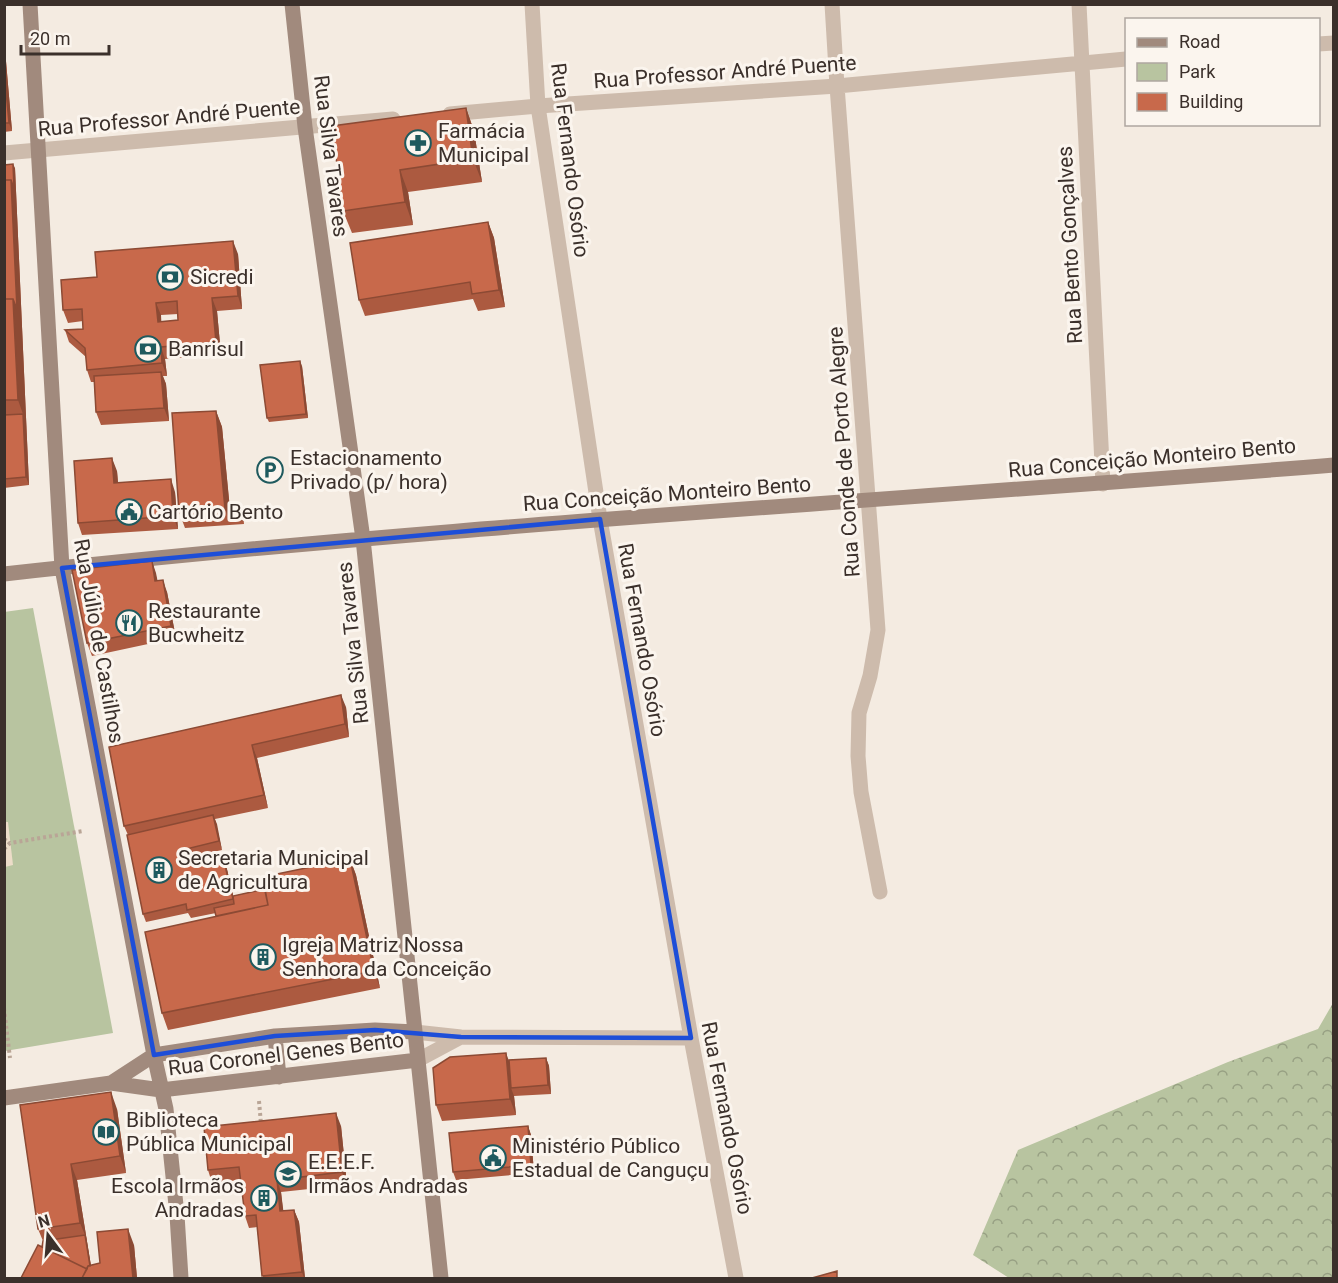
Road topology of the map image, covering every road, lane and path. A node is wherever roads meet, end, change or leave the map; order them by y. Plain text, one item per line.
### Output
1 (30, 4) edge
2 (292, 4) edge
3 (532, 4) edge
4 (832, 4) edge
5 (1079, 4) edge
6 (1125, 59) edge
7 (1081, 63) junction
8 (837, 86) junction
9 (538, 106) junction
10 (433, 115) edge
11 (410, 117) edge
12 (305, 127) junction
13 (38, 150) junction
14 (4, 153) edge
15 (1334, 465) edge
16 (1103, 484) junction
17 (869, 501) junction
18 (600, 519) junction
19 (363, 539) junction
20 (62, 568) junction
21 (4, 574) edge
22 (83, 831) dead end
23 (4, 839) edge
24 (10, 843) junction
25 (4, 849) edge
26 (880, 892) dead end
27 (4, 1008) edge
28 (415, 1032) junction
29 (275, 1036) junction
30 (461, 1037) junction
31 (691, 1038) junction
32 (154, 1055) junction
33 (10, 1058) dead end
34 (418, 1060) junction
35 (279, 1077) junction
36 (257, 1080) junction
37 (111, 1083) junction
38 (161, 1090) junction
39 (4, 1098) edge
40 (262, 1134) edge
41 (229, 1210) dead end
42 (177, 1215) junction
43 (182, 1278) edge
44 (441, 1278) edge
45 (736, 1278) edge

1 - 13 street, Rua Júlio de Castilhos
2 - 12 street, Rua Silva Tavares
3 - 9 street, Rua Fernando Osório
4 - 8 street, Rua Conde de Porto Alegre
5 - 7 street, Rua Bento Gonçalves
6 - 7 street, Rua Professor André Puente
7 - 8 street, Rua Professor André Puente
7 - 16 street, Rua Bento Gonçalves
8 - 9 street, Rua Professor André Puente
8 - 17 street, Rua Conde de Porto Alegre
9 - 10 street, Rua Professor André Puente
9 - 18 street, Rua Fernando Osório
11 - 12 street, Rua Professor André Puente
12 - 13 street, Rua Professor André Puente
12 - 19 street, Rua Silva Tavares
13 - 14 street, Rua Professor André Puente
13 - 20 street, Rua Júlio de Castilhos
15 - 16 street, Rua Conceição Monteiro Bento
16 - 17 street, Rua Conceição Monteiro Bento
17 - 18 street, Rua Conceição Monteiro Bento
17 - 26 street, Rua Conde de Porto Alegre
18 - 19 street, Rua Conceição Monteiro Bento
18 - 31 street, Rua Fernando Osório
19 - 20 street, Rua Conceição Monteiro Bento
19 - 28 street, Rua Silva Tavares
20 - 21 street, Rua Conceição Monteiro Bento
20 - 32 street, Rua Júlio de Castilhos
22 - 24 path
23 - 24 path
24 - 25 path
27 - 33 path
28 - 29 street, Rua Coronel Genes Bento
28 - 30 street, Rua Coronel Genes Bento
28 - 34 street, Rua Silva Tavares
29 - 32 street, Rua Coronel Genes Bento
29 - 35 street
30 - 31 street, Rua Coronel Genes Bento
30 - 34 street, Rua Coronel Genes Bento
31 - 45 street, Rua Fernando Osório
32 - 37 street, Rua Coronel Genes Bento
32 - 38 street, Rua Júlio de Castilhos
34 - 35 street, Rua Coronel Genes Bento
34 - 44 street, Rua Silva Tavares
35 - 36 street, Rua Coronel Genes Bento
36 - 38 street, Rua Coronel Genes Bento
36 - 40 path
37 - 38 street, Rua Coronel Genes Bento
37 - 39 street, Rua Coronel Genes Bento
38 - 42 street, Rua Júlio de Castilhos
41 - 42 path
42 - 43 street, Rua Júlio de Castilhos

